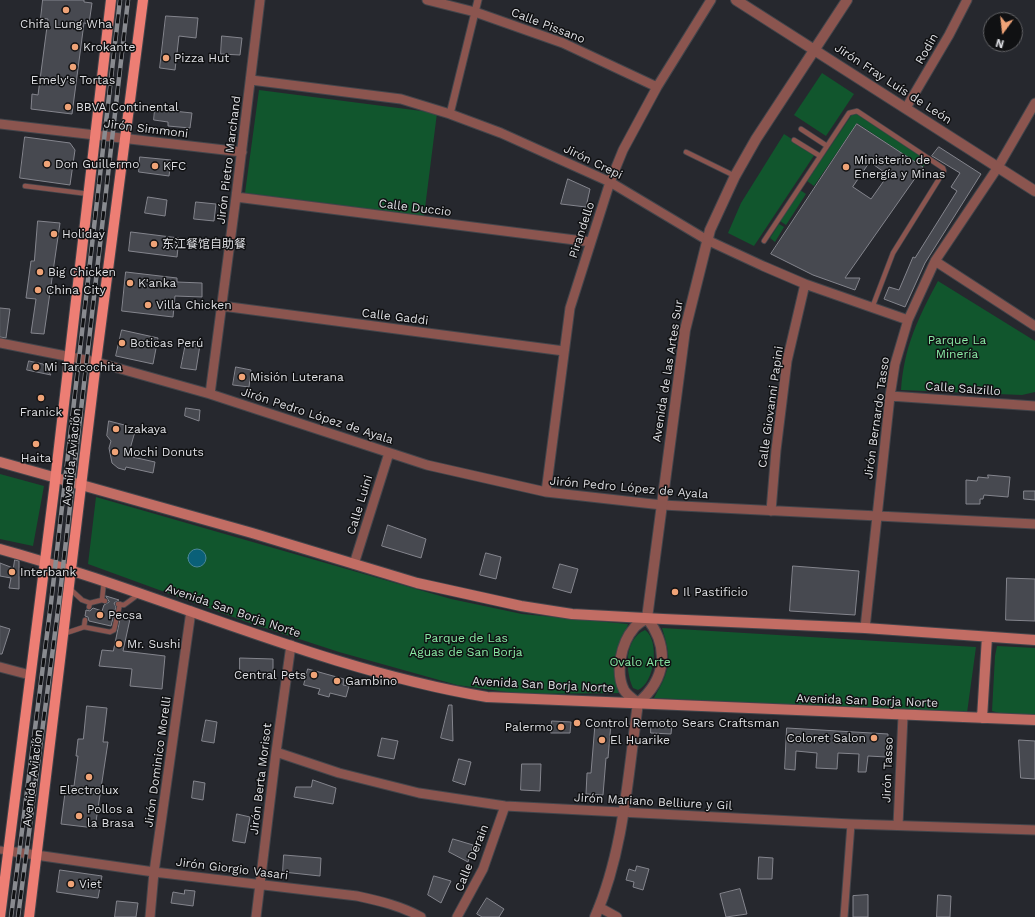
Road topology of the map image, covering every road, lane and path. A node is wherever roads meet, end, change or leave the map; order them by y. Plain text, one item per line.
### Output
1 (111, 0) edge
2 (143, 0) edge
3 (260, 0) edge
4 (427, 0) edge
5 (478, 0) edge
6 (711, 0) edge
7 (736, 0) edge
8 (847, 0) edge
9 (967, 0) edge
10 (475, 12) junction
11 (815, 50) junction
12 (251, 80) junction
13 (657, 87) junction
14 (1035, 103) edge
15 (906, 108) junction
16 (450, 114) junction
17 (0, 124) edge
18 (801, 129) dead end
19 (96, 134) junction
20 (126, 138) junction
21 (794, 140) dead end
22 (827, 146) junction
23 (242, 152) junction
24 (686, 152) dead end
25 (820, 156) junction
26 (998, 167) junction
27 (735, 176) junction
28 (610, 182) junction
29 (25, 186) dead end
30 (1035, 191) edge
31 (89, 194) junction
32 (236, 197) junction
33 (708, 240) junction
34 (764, 241) dead end
35 (591, 242) junction
36 (935, 261) junction
37 (805, 284) junction
38 (222, 306) junction
39 (872, 308) junction
40 (908, 320) junction
41 (1035, 326) edge
42 (0, 343) edge
43 (564, 351) junction
44 (69, 356) junction
45 (96, 362) junction
46 (210, 394) junction
47 (890, 396) junction
48 (1035, 406) edge
49 (389, 453) junction
50 (0, 462) edge
51 (56, 477) junction
52 (82, 484) junction
53 (546, 492) junction
54 (662, 505) junction
55 (771, 511) junction
56 (877, 516) junction
57 (1035, 524) edge
58 (0, 549) edge
59 (44, 561) junction
60 (354, 564) junction
61 (71, 570) junction
62 (104, 581) junction
63 (69, 588) junction
64 (140, 593) junction
65 (191, 611) junction
66 (647, 618) junction
67 (86, 620) dead end
68 (84, 627) junction
69 (865, 628) junction
70 (63, 634) junction
71 (987, 637) junction
72 (1035, 640) edge
73 (291, 645) junction
74 (0, 667) edge
75 (30, 675) junction
76 (638, 703) junction
77 (903, 716) junction
78 (982, 718) junction
79 (1035, 720) edge
80 (276, 752) junction
81 (504, 806) junction
82 (623, 813) junction
83 (851, 824) junction
84 (898, 826) junction
85 (1035, 830) edge
86 (4, 850) edge
87 (37, 855) junction
88 (154, 872) junction
89 (260, 884) junction
90 (599, 907) junction
91 (0, 917) edge
92 (30, 917) edge
93 (150, 917) edge
94 (256, 917) edge
95 (421, 917) edge
96 (457, 917) edge
97 (595, 917) edge
98 (617, 917) edge
99 (844, 917) edge

1 - 19 main road, Avenida Aviación
2 - 20 main road, Avenida Aviación
3 - 12 street, Jirón Pietro Marchand
4 - 10 street, Calle Pissano
5 - 10 street
6 - 13 street, Pirandello
7 - 11 street, Jirón Fray Luís de León
8 - 11 street, Avenida de las Artes Sur
9 - 15 street, Rodin
10 - 13 street, Calle Pissano
10 - 16 street
11 - 15 street, Jirón Fray Luís de León
11 - 27 street, Avenida de las Artes Sur
12 - 16 street, Jirón Crepi
12 - 23 street, Jirón Pietro Marchand
13 - 28 street, Pirandello
14 - 26 street, Jirón Bernardo Tasso
15 - 26 street, Jirón Fray Luís de León
16 - 28 street, Jirón Crepi
17 - 19 street, Jirón Simmoni
18 - 22 lane
19 - 20 street, Jirón Simmoni
19 - 31 main road, Avenida Aviación
20 - 23 street, Jirón Simmoni
20 - 45 main road, Avenida Aviación
21 - 25 lane
22 - 25 lane
22 - 39 lane
23 - 32 street, Jirón Pietro Marchand
24 - 27 lane
25 - 34 lane
26 - 30 street, Jirón Fray Luís de León
26 - 36 street, Jirón Bernardo Tasso
27 - 33 street, Avenida de las Artes Sur
28 - 33 street, Jirón Crepi
28 - 35 street, Pirandello
29 - 31 lane
31 - 44 main road, Avenida Aviación
32 - 35 street, Calle Duccio
32 - 38 street, Jirón Pietro Marchand
33 - 37 street, Jirón Crepi
33 - 54 street, Avenida de las Artes Sur
35 - 43 street, Pirandello
36 - 40 street, Jirón Bernardo Tasso
36 - 41 street
37 - 39 street, Jirón Crepi
37 - 55 street, Calle Giovanni Papini
38 - 43 street, Calle Gaddi
38 - 46 street, Jirón Pietro Marchand
39 - 40 street, Jirón Crepi
40 - 47 street, Jirón Bernardo Tasso
42 - 44 street, Jirón Pedro López de Ayala
43 - 53 street, Pirandello
44 - 45 street, Jirón Pedro López de Ayala
44 - 51 main road, Avenida Aviación
45 - 46 street, Jirón Pedro López de Ayala
45 - 52 main road, Avenida Aviación
46 - 49 street, Jirón Pedro López de Ayala
47 - 48 street, Calle Salzillo
47 - 56 street, Jirón Bernardo Tasso
49 - 53 street, Jirón Pedro López de Ayala
49 - 60 street, Calle Luini
50 - 51 main road
51 - 52 main road
51 - 59 main road, Avenida Aviación
52 - 60 main road
52 - 61 main road, Avenida Aviación
53 - 54 street, Jirón Pedro López de Ayala
54 - 55 street, Jirón Pedro López de Ayala
54 - 66 street, Avenida de las Artes Sur
55 - 56 street, Jirón Pedro López de Ayala
56 - 57 street, Jirón Pedro López de Ayala
56 - 69 street, Jirón Bernardo Tasso
58 - 59 main road, Avenida San Borja Norte
59 - 61 main road, Avenida San Borja Norte
59 - 75 main road, Avenida Aviación
60 - 66 main road
61 - 62 main road, Avenida San Borja Norte
61 - 63 main road, Avenida Aviación
62 - 63 lane
62 - 64 main road, Avenida San Borja Norte
63 - 70 main road, Avenida Aviación
64 - 65 main road, Avenida San Borja Norte
64 - 68 lane
65 - 73 main road, Avenida San Borja Norte
65 - 88 street, Jirón Dominico Morelli
66 - 69 main road
66 - 76 street
66 - 76 street
67 - 68 lane
68 - 70 lane
69 - 71 main road
70 - 87 main road, Avenida Aviación
71 - 72 main road
71 - 78 main road
73 - 76 main road, Avenida San Borja Norte
73 - 80 street, Jirón Berta Morisot
74 - 75 street
75 - 86 main road, Avenida Aviación
76 - 77 main road, Avenida San Borja Norte
76 - 82 street
77 - 78 main road, Avenida San Borja Norte
77 - 84 street, Jirón Tasso
78 - 79 main road, Avenida San Borja Norte
80 - 81 street, Jirón Mariano Belliure y Gil
80 - 89 street, Jirón Berta Morisot
81 - 82 street, Jirón Mariano Belliure y Gil
81 - 96 street, Calle Derain
82 - 83 street, Jirón Mariano Belliure y Gil
82 - 90 street
83 - 84 street, Jirón Mariano Belliure y Gil
83 - 99 street
84 - 85 street, Jirón Mariano Belliure y Gil
86 - 87 street, Jirón Giorgio Vasari
86 - 91 main road, Avenida Aviación
87 - 88 street, Jirón Giorgio Vasari
87 - 92 main road, Avenida Aviación
88 - 89 street, Jirón Giorgio Vasari
88 - 93 street, Jirón Dominico Morelli
89 - 94 street, Jirón Berta Morisot
89 - 95 street, Jirón Giorgio Vasari
90 - 97 street
90 - 98 street

